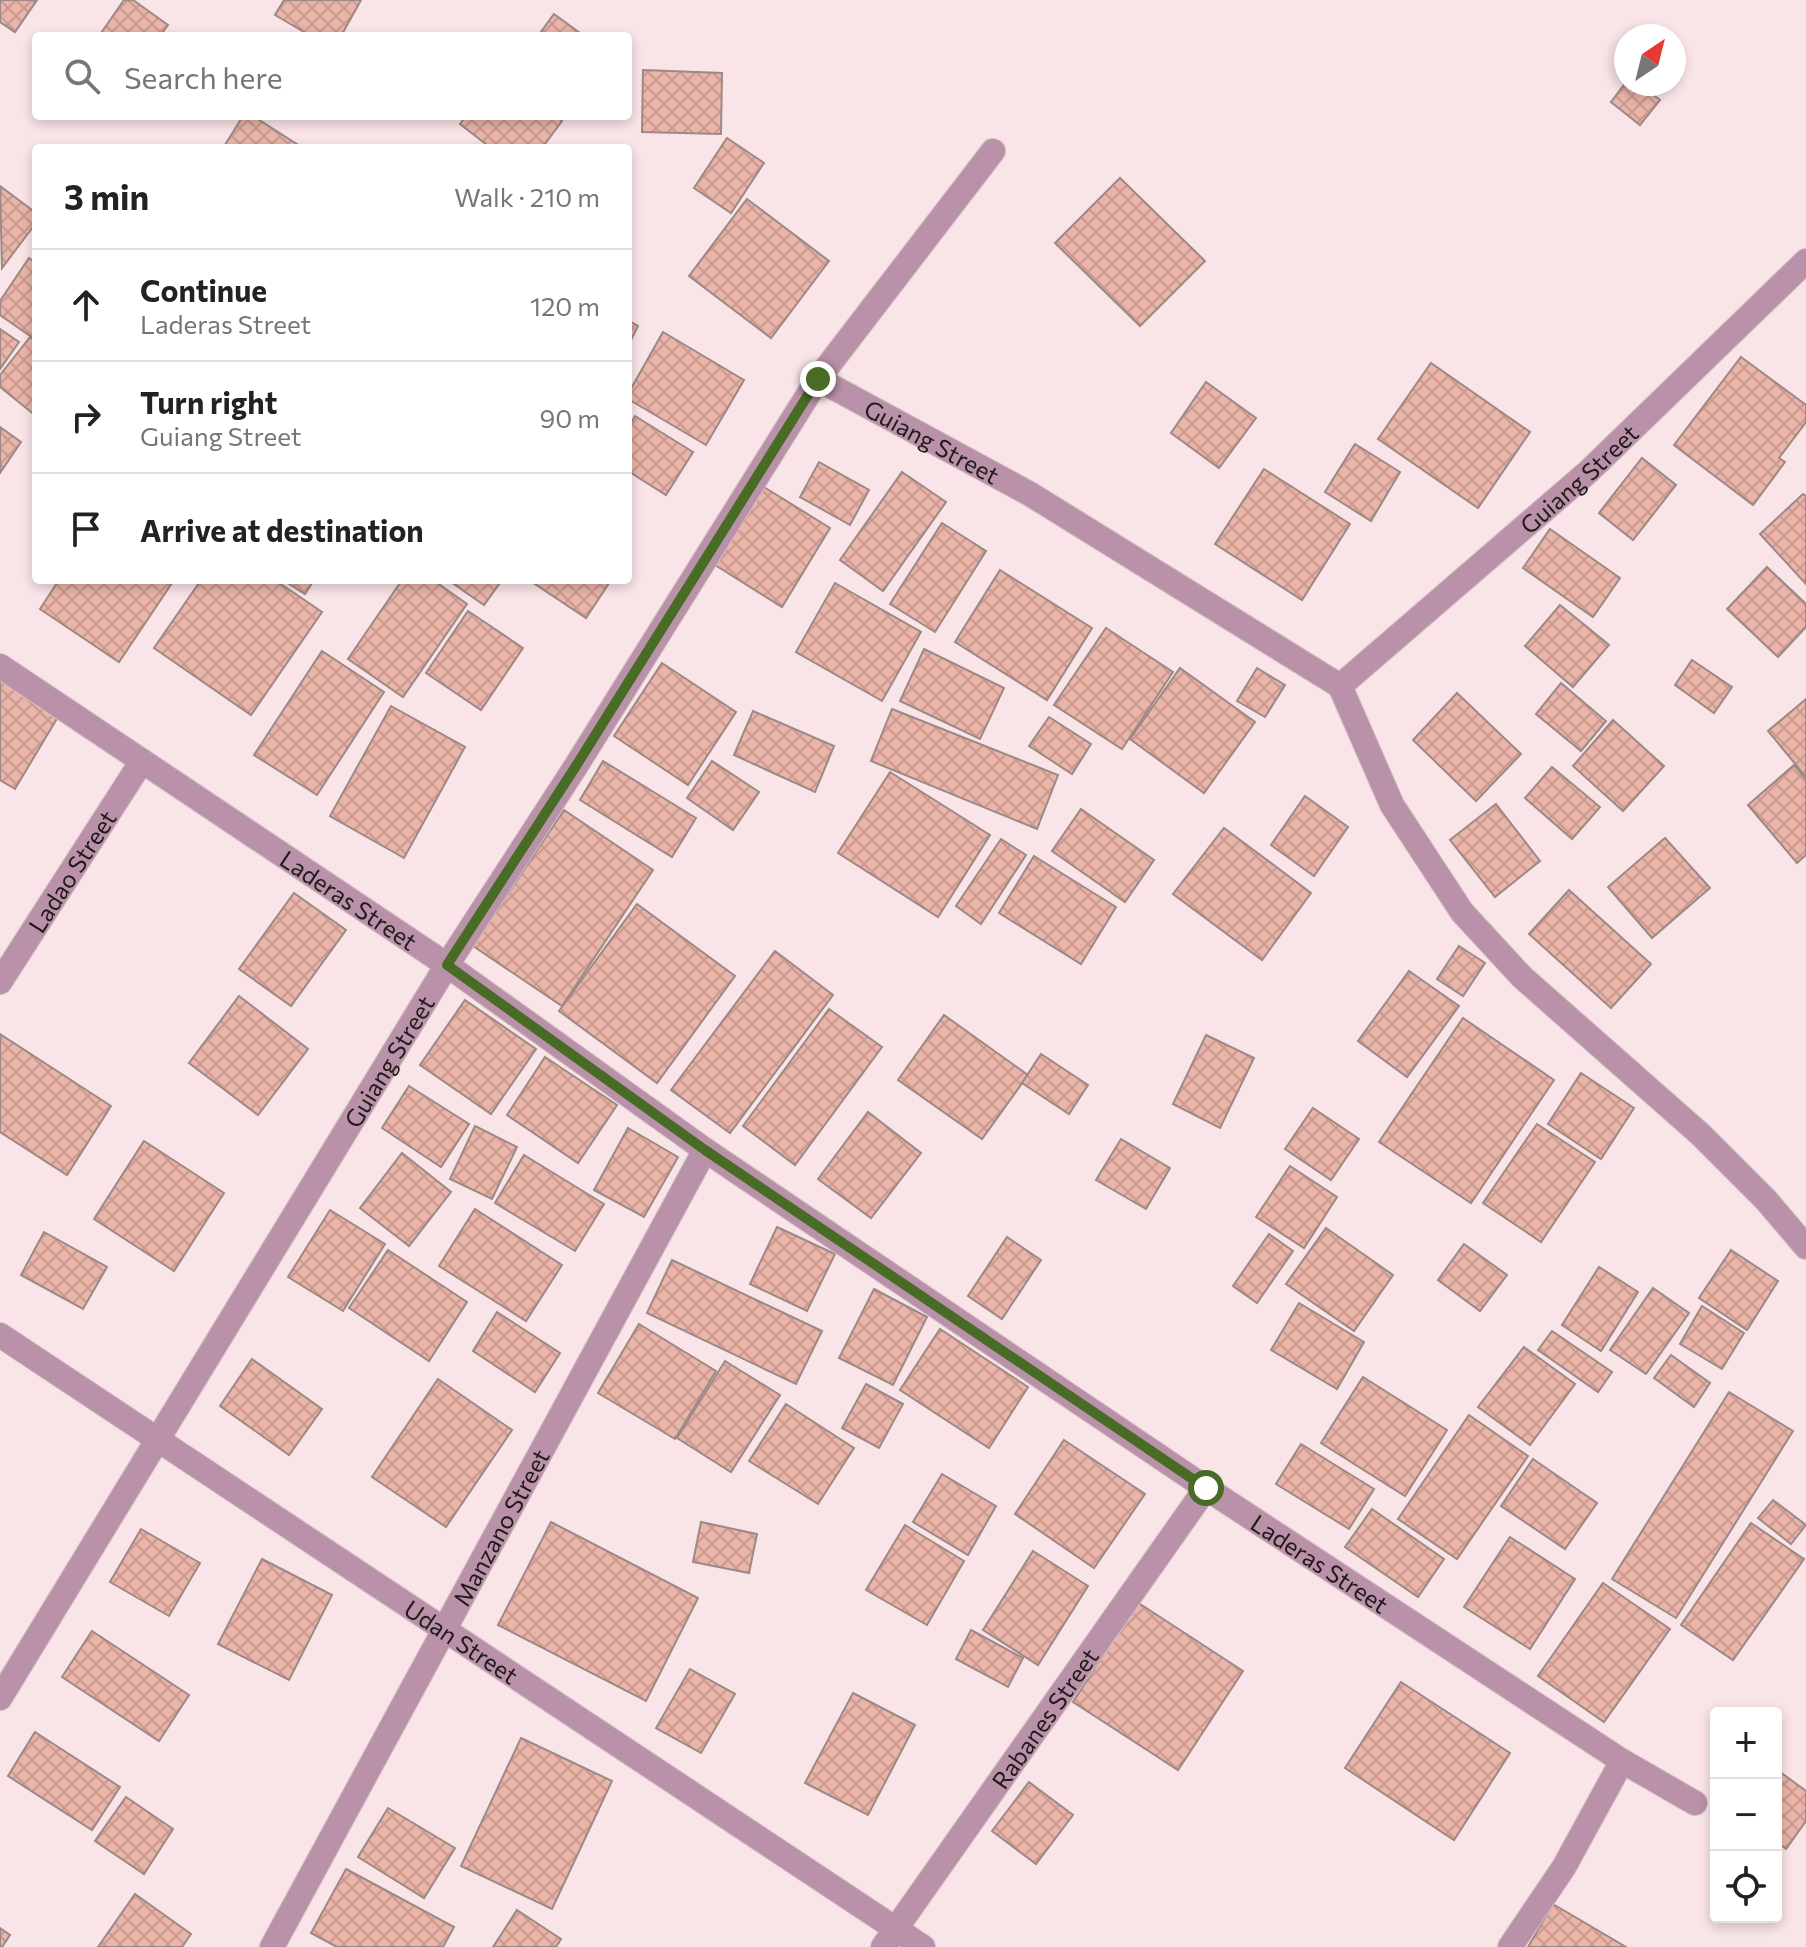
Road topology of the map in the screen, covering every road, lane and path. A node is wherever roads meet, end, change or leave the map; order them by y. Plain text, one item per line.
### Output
1 (993, 151) dead end
2 (1806, 261) edge
3 (818, 379) junction
4 (0, 666) edge
5 (1340, 686) junction
6 (142, 761) junction
7 (447, 965) junction
8 (0, 982) edge
9 (705, 1150) junction
10 (1806, 1247) edge
11 (0, 1335) edge
12 (158, 1439) junction
13 (1206, 1488) junction
14 (445, 1632) junction
15 (0, 1698) edge
16 (1622, 1761) junction
17 (1695, 1803) dead end
18 (889, 1938) edge
19 (272, 1947) edge
20 (923, 1947) edge
21 (1510, 1947) edge

1 - 3 street
2 - 5 street, Guiang Street
3 - 5 street, Guiang Street
3 - 7 street, Guiang Street
4 - 6 street, Laderas Street
5 - 10 street
6 - 7 street, Laderas Street
6 - 8 street, Ladao Street
7 - 9 street, Laderas Street
7 - 12 street, Guiang Street
9 - 13 street, Laderas Street
9 - 14 street, Manzano Street
11 - 12 street, Udan Street
12 - 14 street, Udan Street
12 - 15 street, Guiang Street
13 - 16 street, Laderas Street
13 - 18 street, Rabanes Street
14 - 18 street, Udan Street
14 - 19 street, Manzano Street
16 - 17 street, Laderas Street
16 - 21 street
18 - 20 street, Udan Street

